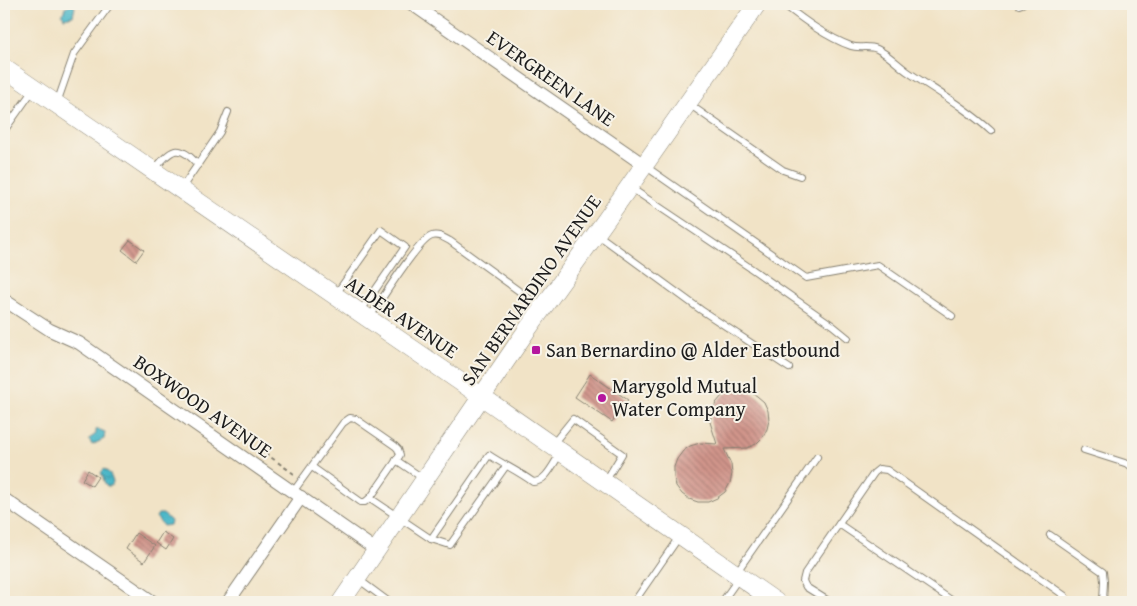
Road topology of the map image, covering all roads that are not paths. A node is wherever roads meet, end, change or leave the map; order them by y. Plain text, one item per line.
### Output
1 (412, 4) edge
2 (757, 4) edge
3 (783, 4) edge
4 (1017, 4) edge
5 (1022, 4) edge
6 (109, 6) dead end
7 (4, 68) edge
8 (34, 89) junction
9 (688, 103) junction
10 (57, 105) junction
11 (228, 112) dead end
12 (991, 131) dead end
13 (4, 132) edge
14 (198, 165) junction
15 (644, 165) junction
16 (153, 171) junction
17 (800, 176) dead end
18 (630, 187) junction
19 (181, 190) junction
20 (596, 234) junction
21 (334, 296) junction
22 (4, 300) edge
23 (542, 308) junction
24 (952, 316) dead end
25 (364, 317) junction
26 (848, 338) dead end
27 (789, 368) dead end
28 (481, 396) junction
29 (556, 449) junction
30 (1084, 450) dead end
31 (817, 457) dead end
32 (396, 460) junction
33 (506, 466) junction
34 (312, 467) junction
35 (1133, 468) edge
36 (424, 480) junction
37 (604, 483) junction
38 (297, 494) junction
39 (4, 498) edge
40 (370, 498) junction
41 (399, 517) junction
42 (839, 524) junction
43 (1050, 535) dead end
44 (680, 536) junction
45 (431, 539) junction
46 (376, 550) junction
47 (737, 576) junction
48 (358, 578) junction
49 (756, 597) edge
50 (137, 598) edge
51 (153, 602) edge
52 (228, 602) edge
53 (341, 602) edge
54 (389, 602) edge
55 (634, 602) edge
56 (722, 602) edge
57 (776, 602) edge
58 (830, 602) edge
59 (954, 602) edge
60 (1067, 602) edge
61 (1103, 602) edge

1 - 15 street, EVERGREEN LANE
2 - 9 main road, SAN BERNARDINO AVENUE
3 - 12 lane
4 - 5 lane
6 - 10 lane
7 - 8 main road, ALDER AVENUE
8 - 10 main road, ALDER AVENUE
8 - 13 lane
9 - 15 main road, SAN BERNARDINO AVENUE
9 - 17 lane
10 - 16 main road, ALDER AVENUE
11 - 14 lane
14 - 16 lane
14 - 19 lane
15 - 18 main road, SAN BERNARDINO AVENUE
15 - 24 lane
16 - 19 main road, ALDER AVENUE
18 - 20 main road, SAN BERNARDINO AVENUE
18 - 26 lane
19 - 21 main road, ALDER AVENUE
20 - 23 main road, SAN BERNARDINO AVENUE
20 - 27 lane
21 - 25 main road, ALDER AVENUE
21 - 25 lane
22 - 38 street, BOXWOOD AVENUE
23 - 25 lane
23 - 28 main road, SAN BERNARDINO AVENUE
25 - 28 main road, ALDER AVENUE
28 - 29 main road, ALDER AVENUE
28 - 36 main road, SAN BERNARDINO AVENUE
29 - 33 lane
29 - 37 main road, ALDER AVENUE
29 - 37 lane
30 - 35 lane
31 - 47 lane
32 - 34 lane
32 - 36 lane
32 - 40 lane
33 - 45 lane
33 - 45 lane
34 - 38 lane
34 - 40 lane
36 - 41 main road, SAN BERNARDINO AVENUE
37 - 44 main road, ALDER AVENUE
38 - 46 street, BOXWOOD AVENUE
38 - 52 street
39 - 50 street
40 - 41 lane
41 - 45 lane
41 - 46 main road, SAN BERNARDINO AVENUE
42 - 58 lane
42 - 59 lane
42 - 60 lane
43 - 61 lane
44 - 47 main road, ALDER AVENUE
44 - 55 lane
46 - 48 main road, SAN BERNARDINO AVENUE
47 - 49 main road, ALDER AVENUE
47 - 56 lane
48 - 53 main road, SAN BERNARDINO AVENUE
48 - 54 lane
49 - 57 main road, ALDER AVENUE
50 - 51 street

